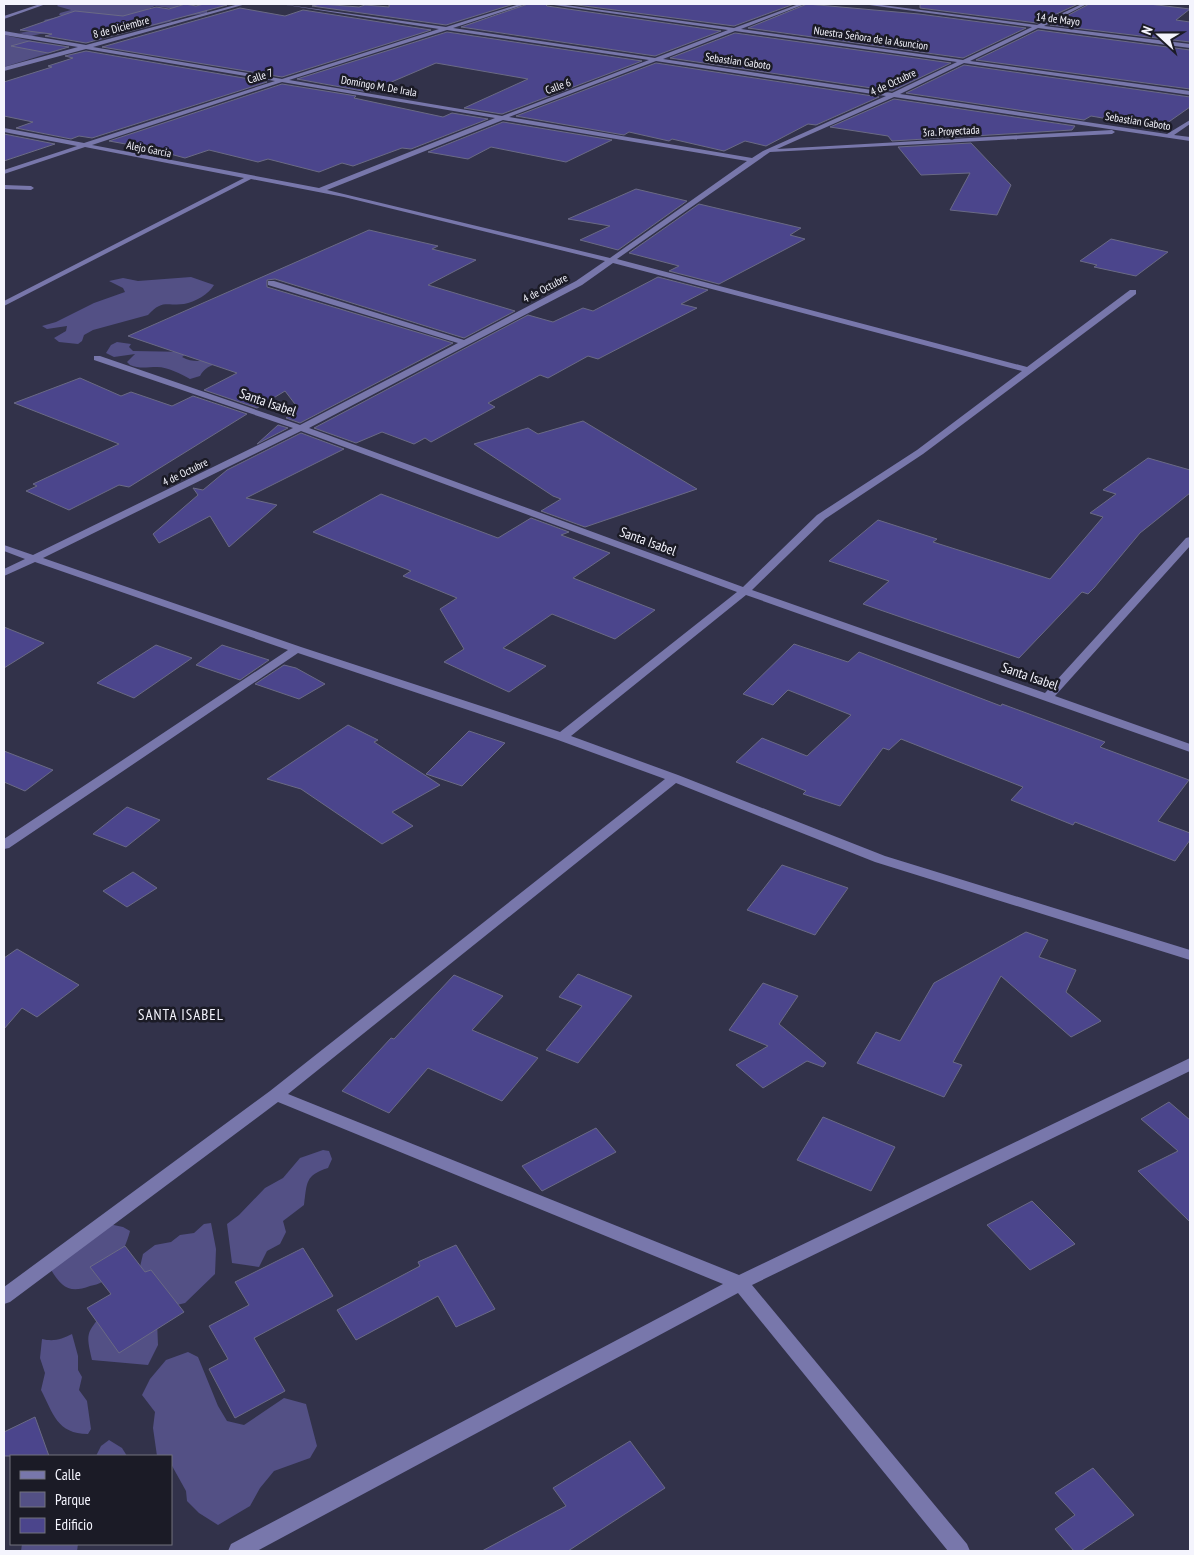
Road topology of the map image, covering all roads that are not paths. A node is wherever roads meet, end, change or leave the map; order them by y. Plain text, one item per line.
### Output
1 (44, 4) edge
2 (244, 4) edge
3 (282, 4) edge
4 (524, 4) edge
5 (549, 4) edge
6 (803, 4) edge
7 (864, 4) edge
8 (1085, 4) edge
9 (4, 18) edge
10 (1038, 26) junction
11 (447, 28) junction
12 (737, 30) junction
13 (4, 33) edge
14 (86, 46) junction
15 (1190, 46) edge
16 (660, 59) junction
17 (965, 61) junction
18 (4, 69) edge
19 (282, 80) junction
20 (1190, 93) edge
21 (895, 94) junction
22 (504, 117) junction
23 (1190, 122) edge
24 (4, 130) edge
25 (1138, 131) junction
26 (1169, 135) junction
27 (1190, 139) edge
28 (80, 146) junction
29 (765, 152) junction
30 (751, 160) junction
31 (4, 172) edge
32 (249, 178) junction
33 (4, 187) edge
34 (32, 188) dead end
35 (321, 190) junction
36 (611, 260) junction
37 (271, 283) dead end
38 (1133, 292) dead end
39 (4, 304) edge
40 (466, 343) junction
41 (98, 358) dead end
42 (1028, 370) junction
43 (301, 428) junction
44 (1190, 540) edge
45 (4, 548) edge
46 (34, 558) junction
47 (4, 573) edge
48 (745, 591) junction
49 (297, 649) junction
50 (1048, 697) junction
51 (562, 737) junction
52 (1190, 748) edge
53 (674, 778) junction
54 (4, 845) edge
55 (1190, 955) edge
56 (1190, 1064) edge
57 (276, 1095) junction
58 (740, 1283) junction
59 (4, 1297) edge
60 (238, 1551) edge
61 (960, 1551) edge

1 - 9 street
2 - 14 street, 8 de Diciembre
3 - 11 street, Sebastian Gaboto
4 - 11 street, Calle 7
5 - 12 street, Nuestra Señora de la Asuncion
6 - 12 street, Calle 6
7 - 10 street, 14 de Mayo
8 - 10 street, 4 de Octubre
10 - 15 street, 14 de Mayo
10 - 17 street, 4 de Octubre
11 - 16 street, Sebastian Gaboto
11 - 19 street, Calle 7
12 - 16 street, Calle 6
12 - 17 street, Nuestra Señora de la Asuncion
13 - 14 street, Domingo M. De Irala
14 - 18 street, 8 de Diciembre
14 - 19 street, Domingo M. De Irala
16 - 21 street, Sebastian Gaboto
16 - 22 street, Calle 6
17 - 20 street, Nuestra Señora de la Asuncion
17 - 21 street, 4 de Octubre
19 - 22 street, Domingo M. De Irala
19 - 28 street, Calle 7
21 - 25 street, Sebastian Gaboto
21 - 29 street, 4 de Octubre
22 - 30 street, Domingo M. De Irala
22 - 35 street, Calle 6
23 - 26 street
24 - 28 street, Alejo Garcia
25 - 26 street, Sebastian Gaboto
25 - 29 street, 3ra. Proyectada
26 - 27 street, Sebastian Gaboto
28 - 31 street, Calle 7
28 - 32 street, Alejo Garcia
29 - 30 street, 4 de Octubre
30 - 36 street, 4 de Octubre
32 - 35 street, Alejo Garcia
32 - 39 street
33 - 34 street
35 - 36 street, Alejo Garcia
36 - 40 street, 4 de Octubre
36 - 42 street, Alejo Garcia
37 - 40 street
38 - 42 street
40 - 43 street, 4 de Octubre
41 - 43 street, Santa Isabel
42 - 48 street
43 - 46 street, 4 de Octubre
43 - 48 street, Santa Isabel
44 - 50 street
45 - 46 street
46 - 47 street, 4 de Octubre
46 - 49 street
48 - 50 street, Santa Isabel
48 - 51 street
49 - 51 street
49 - 54 street
50 - 52 street, Santa Isabel
51 - 53 street
53 - 55 street
53 - 57 street
56 - 58 street
57 - 58 street
57 - 59 street
58 - 60 street
58 - 61 street

